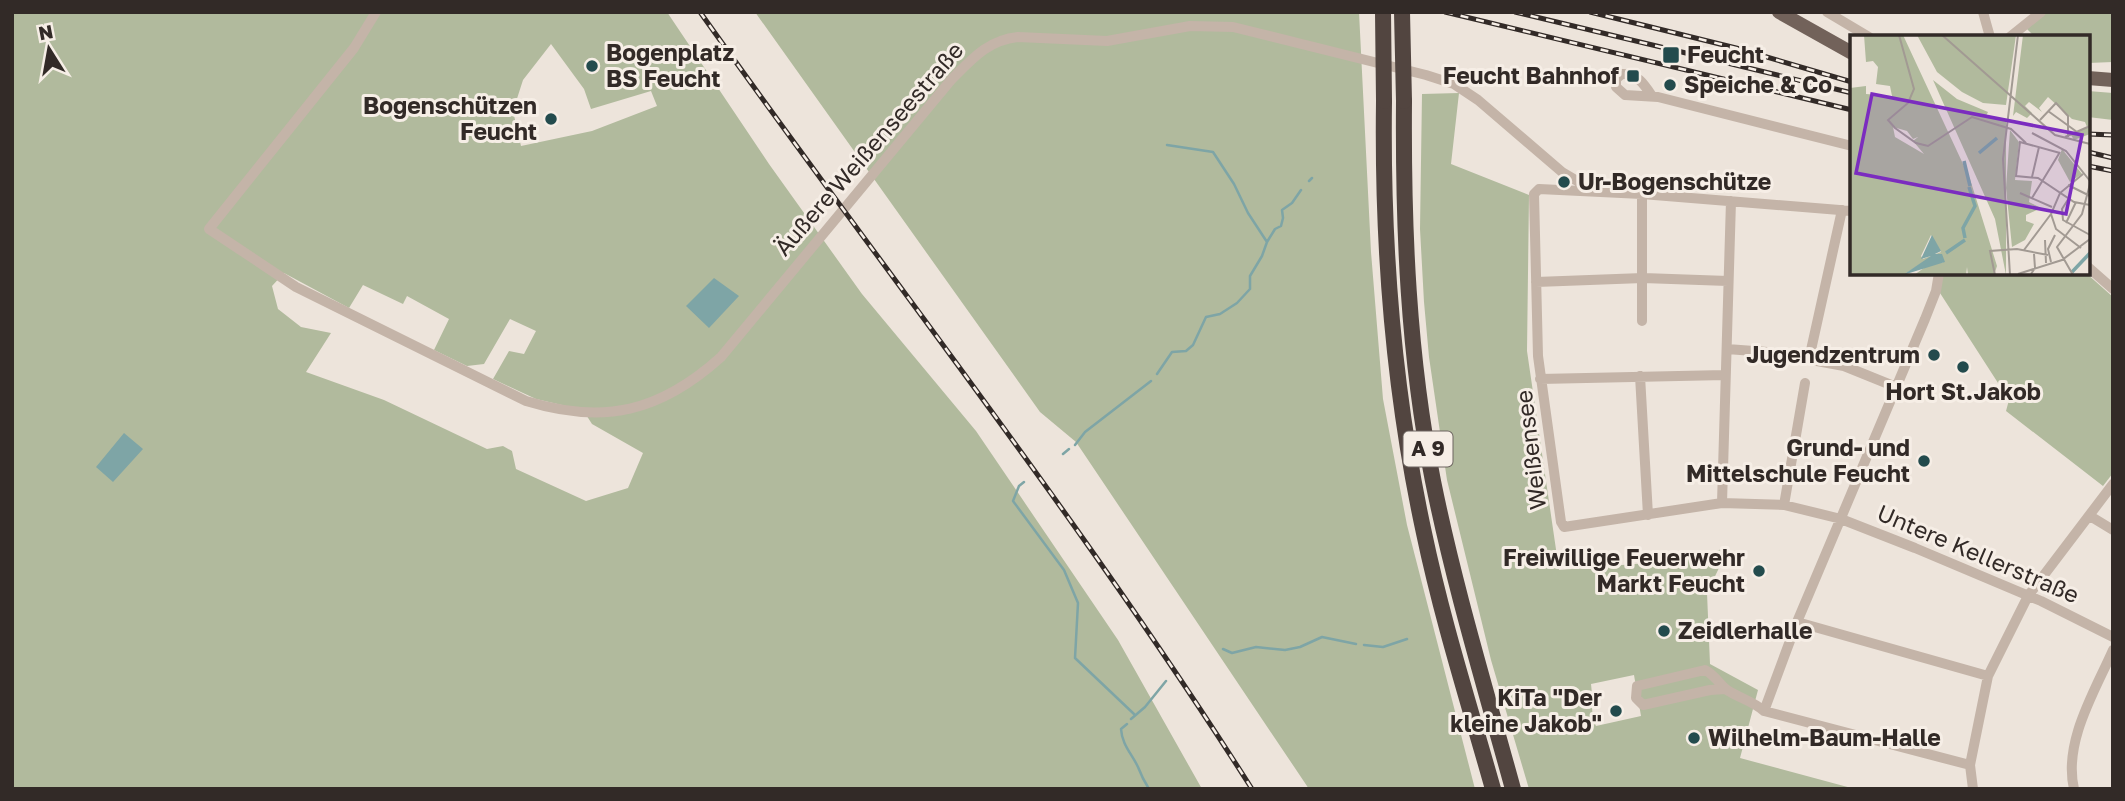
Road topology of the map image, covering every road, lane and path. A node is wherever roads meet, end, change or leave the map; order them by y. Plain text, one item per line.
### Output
1 (376, 12) edge
2 (1383, 12) edge
3 (1402, 12) edge
4 (1779, 12) edge
5 (1827, 12) edge
6 (1983, 12) edge
7 (2041, 12) edge
8 (1866, 35) edge
9 (1989, 35) edge
10 (2012, 35) edge
11 (1850, 52) edge
12 (2090, 78) edge
13 (2113, 80) edge
14 (1652, 96) dead end
15 (1850, 146) edge
16 (1594, 191) junction
17 (1642, 194) junction
18 (1731, 201) junction
19 (1847, 211) edge
20 (2090, 269) edge
21 (1939, 275) edge
22 (1643, 278) junction
23 (1728, 281) junction
24 (1536, 282) junction
25 (2113, 289) edge
26 (1642, 321) dead end
27 (1727, 349) junction
28 (1809, 359) junction
29 (1725, 375) junction
30 (1640, 376) junction
31 (1540, 379) junction
32 (1805, 383) dead end
33 (1896, 387) junction
34 (2113, 484) edge
35 (1722, 503) junction
36 (1784, 505) junction
37 (1648, 514) junction
38 (2090, 516) junction
39 (1841, 519) junction
40 (2113, 530) edge
41 (2028, 596) junction
42 (1797, 622) junction
43 (2113, 637) edge
44 (2113, 650) edge
45 (1987, 677) junction
46 (1726, 690) junction
47 (1764, 711) junction
48 (1970, 765) junction
49 (1493, 789) edge
50 (1513, 789) edge
51 (1973, 789) edge
52 (2074, 789) edge

1 - 16 street, Äußere Weißenseestraße
2 - 49 highway, A 9, bridge
3 - 50 highway, A 9, bridge
4 - 11 main road
5 - 8 street
6 - 9 street
7 - 10 street
12 - 13 main road
14 - 15 street
16 - 17 street
16 - 24 street
17 - 18 street
17 - 22 street
18 - 19 street
18 - 23 street
19 - 28 street
20 - 25 street
21 - 33 street
22 - 23 street
22 - 24 street
22 - 26 street
23 - 27 street
24 - 31 street
27 - 28 street
27 - 29 street
28 - 33 street
29 - 30 street, Weißensee
29 - 35 street
30 - 31 street, Weißensee
30 - 37 street
31 - 37 street, Weißensee
32 - 36 street
33 - 39 street
34 - 38 street
35 - 36 street, Untere Kellerstraße
35 - 37 street, Weißensee
36 - 39 street, Untere Kellerstraße
38 - 40 street
38 - 41 street
39 - 41 street, Untere Kellerstraße
39 - 42 street
41 - 43 street, Untere Kellerstraße
41 - 45 street
42 - 45 street
42 - 47 street
44 - 52 street
45 - 48 street
46 - 46 street
46 - 47 street
47 - 48 street
48 - 51 street

